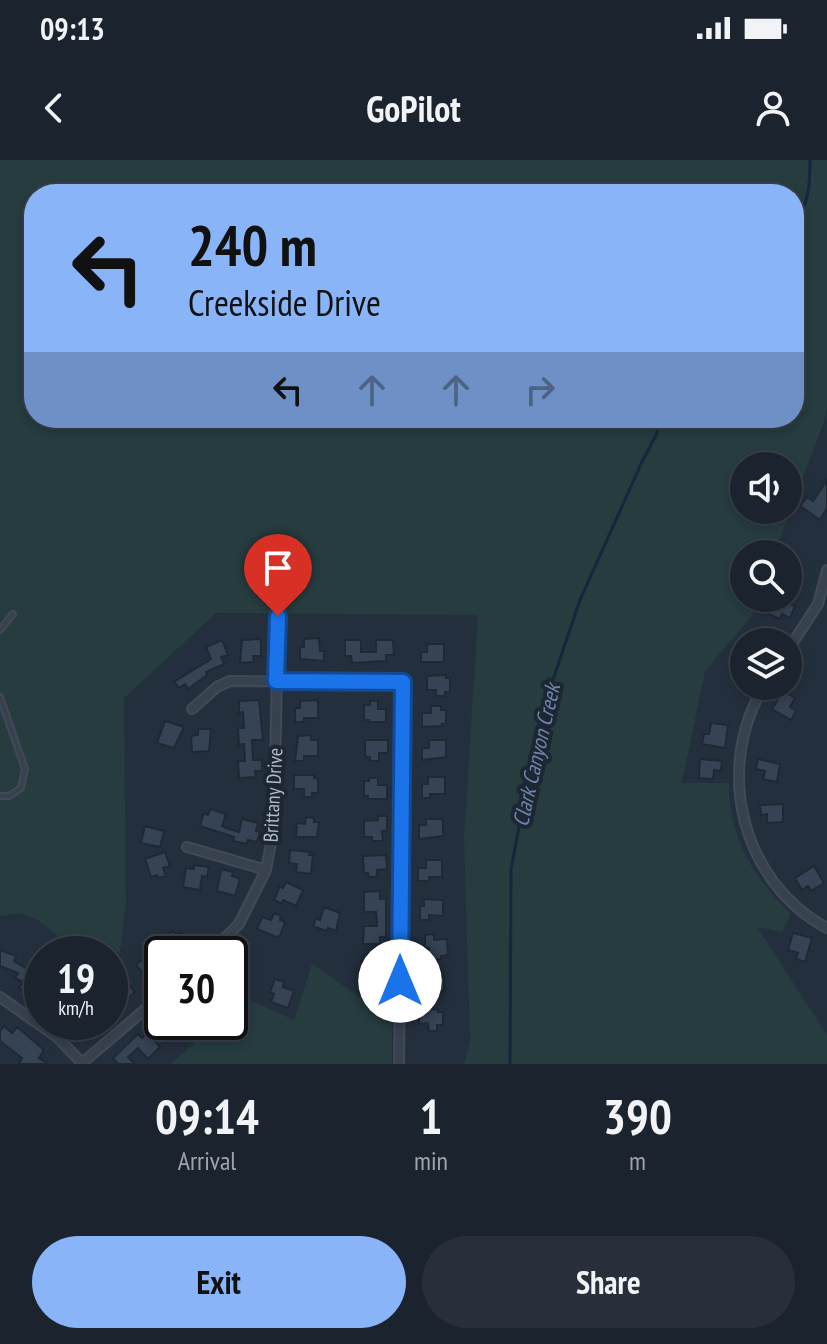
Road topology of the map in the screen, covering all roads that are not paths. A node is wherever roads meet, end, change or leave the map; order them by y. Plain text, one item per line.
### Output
1 (827, 570) edge
2 (13, 614) dead end
3 (278, 616) dead end
4 (802, 629) edge
5 (0, 630) edge
6 (276, 681) junction
7 (0, 697) edge
8 (756, 700) edge
9 (192, 709) dead end
10 (0, 796) edge
11 (187, 847) dead end
12 (266, 870) junction
13 (827, 928) edge
14 (227, 936) edge
15 (0, 997) edge
16 (144, 1011) edge
17 (82, 1064) edge
18 (399, 1064) edge

1 - 4 street
2 - 5 lane
3 - 6 street, Brittany Drive
6 - 9 street
6 - 12 street, Brittany Drive
6 - 18 street
7 - 10 lane
8 - 13 street
11 - 12 street
12 - 14 street, Brittany Drive
15 - 17 street
16 - 17 street

